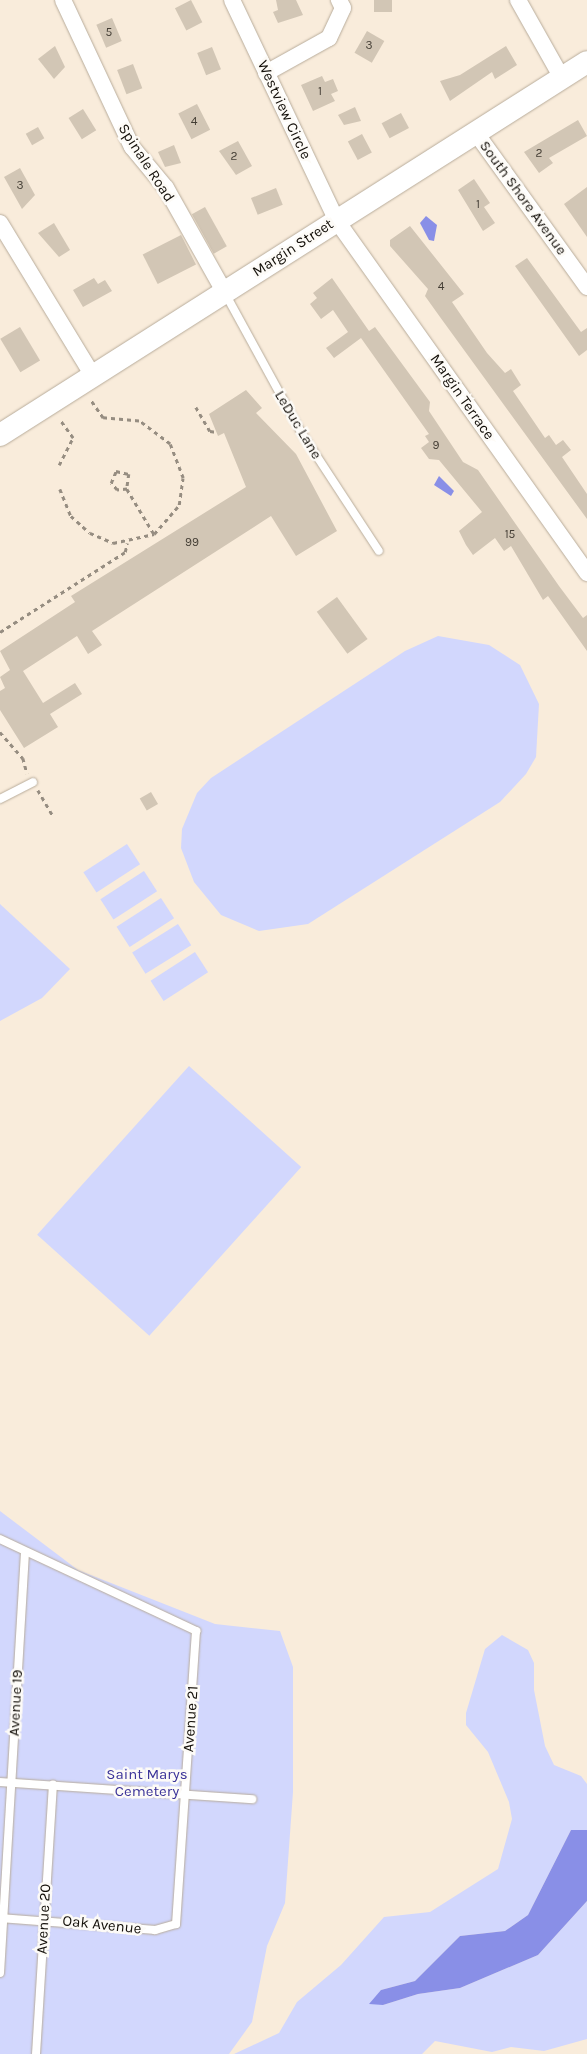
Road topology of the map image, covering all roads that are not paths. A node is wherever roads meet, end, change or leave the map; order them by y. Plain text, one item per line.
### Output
1 (63, 0) edge
2 (232, 0) edge
3 (339, 0) edge
4 (518, 0) edge
5 (587, 62) edge
6 (266, 73) junction
7 (562, 78) junction
8 (476, 132) junction
9 (337, 221) junction
10 (0, 223) edge
11 (587, 287) edge
12 (225, 293) junction
13 (93, 376) junction
14 (0, 435) edge
15 (380, 551) dead end
16 (587, 573) edge
17 (33, 782) road end
18 (0, 799) edge
19 (0, 1539) edge
20 (25, 1553) junction
21 (0, 1782) edge
22 (11, 1783) junction
23 (53, 1785) junction
24 (186, 1795) junction
25 (252, 1799) dead end
26 (2, 1918) edge
27 (44, 1919) junction
28 (173, 1926) joint
29 (0, 1973) edge
30 (36, 2054) edge

1 - 12 street, Spinale Road
2 - 6 street, Westview Circle
3 - 6 street
4 - 7 street
5 - 7 main road, Margin Street
6 - 9 street, Westview Circle
7 - 8 main road, Margin Street
8 - 9 main road, Margin Street
8 - 11 street, South Shore Avenue
9 - 12 main road, Margin Street
9 - 16 street, Margin Terrace
10 - 13 street
12 - 13 main road, Margin Street
12 - 15 lane, LeDuc Lane
13 - 14 main road, Margin Street
17 - 18 lane
19 - 20 lane
20 - 22 lane, Avenue 19
20 - 24 lane, Avenue 21
21 - 22 lane
22 - 23 lane
22 - 26 lane, Avenue 19
23 - 24 lane
23 - 27 lane, Avenue 20
24 - 25 lane
24 - 28 lane, Avenue 21
26 - 27 lane, Oak Avenue
26 - 29 lane, Avenue 19
27 - 28 lane, Oak Avenue
27 - 30 lane, Avenue 20

